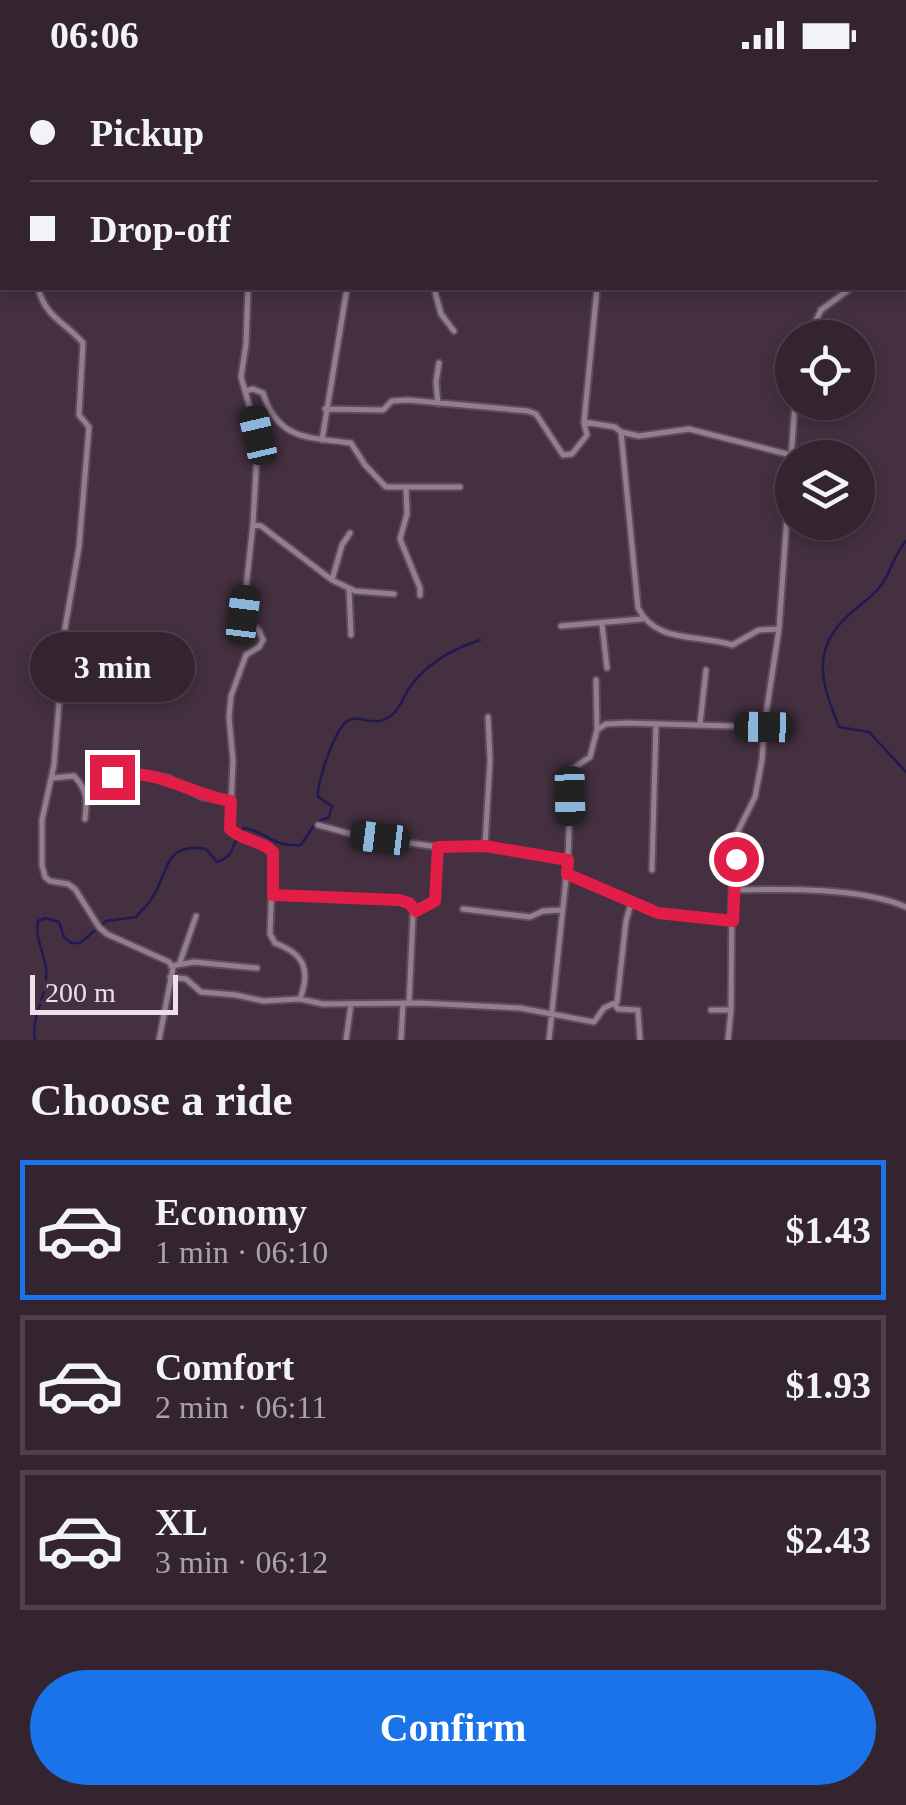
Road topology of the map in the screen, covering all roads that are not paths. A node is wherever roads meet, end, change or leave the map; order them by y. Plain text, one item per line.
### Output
1 (39, 290) edge
2 (248, 290) edge
3 (346, 290) edge
4 (434, 290) edge
5 (596, 290) edge
6 (848, 290) edge
7 (816, 320) edge
8 (454, 330) dead end
9 (439, 363) dead end
10 (246, 391) junction
11 (438, 404) junction
12 (325, 409) junction
13 (584, 422) junction
14 (621, 432) junction
15 (322, 440) junction
16 (775, 451) edge
17 (460, 487) dead end
18 (406, 488) junction
19 (253, 524) junction
20 (350, 533) dead end
21 (785, 540) edge
22 (332, 580) junction
23 (349, 588) junction
24 (394, 594) dead end
25 (420, 594) dead end
26 (644, 619) junction
27 (602, 624) junction
28 (561, 626) dead end
29 (779, 629) junction
30 (351, 635) dead end
31 (607, 668) dead end
32 (706, 670) dead end
33 (596, 680) dead end
34 (488, 717) dead end
35 (656, 724) junction
36 (700, 724) junction
37 (764, 727) junction
38 (597, 730) junction
39 (52, 778) junction
40 (85, 790) junction
41 (231, 801) junction
42 (85, 820) dead end
43 (318, 825) dead end
44 (485, 846) junction
45 (438, 847) junction
46 (568, 860) junction
47 (652, 870) dead end
48 (567, 874) junction
49 (732, 890) junction
50 (273, 895) junction
51 (631, 903) junction
52 (906, 906) edge
53 (463, 909) dead end
54 (562, 910) junction
55 (416, 911) junction
56 (196, 916) dead end
57 (733, 921) junction
58 (180, 962) junction
59 (171, 966) junction
60 (257, 968) dead end
61 (170, 978) junction
62 (300, 999) junction
63 (406, 1003) junction
64 (351, 1004) junction
65 (615, 1004) junction
66 (712, 1010) dead end
67 (732, 1010) junction
68 (550, 1013) junction
69 (159, 1040) edge
70 (346, 1040) edge
71 (400, 1040) edge
72 (549, 1040) edge
73 (640, 1040) edge
74 (728, 1040) edge

1 - 39 street
2 - 10 street
3 - 12 street
4 - 8 street
5 - 13 street
6 - 7 street
9 - 11 street
10 - 15 street
10 - 19 street
11 - 12 street
11 - 13 street
12 - 15 street
13 - 14 street
14 - 16 street
14 - 26 street
15 - 18 street
17 - 18 street
18 - 25 street
19 - 22 street
19 - 41 street
20 - 22 street
21 - 29 street
22 - 23 street
23 - 24 street
23 - 30 street
26 - 27 street
26 - 29 street
27 - 28 street
27 - 31 street
29 - 37 street
32 - 36 street
33 - 38 street
34 - 44 street
35 - 36 street
35 - 38 street
35 - 47 street
36 - 37 street
37 - 49 street
38 - 46 street
39 - 40 street
39 - 59 street
40 - 41 street
40 - 42 street
41 - 50 street
43 - 45 street
44 - 45 street
44 - 46 street
45 - 55 street
46 - 48 street
48 - 51 street
48 - 54 street
49 - 52 street
49 - 57 street
50 - 55 street
50 - 62 street
51 - 57 street
51 - 65 street
53 - 54 street
54 - 68 street
55 - 63 street
56 - 58 street
57 - 67 street
58 - 59 street
58 - 60 street
59 - 61 street
61 - 62 street
61 - 69 street
62 - 64 street
63 - 64 street
63 - 68 street
63 - 71 street
64 - 70 street
65 - 68 street
65 - 73 street
66 - 67 street
67 - 74 street
68 - 72 street

